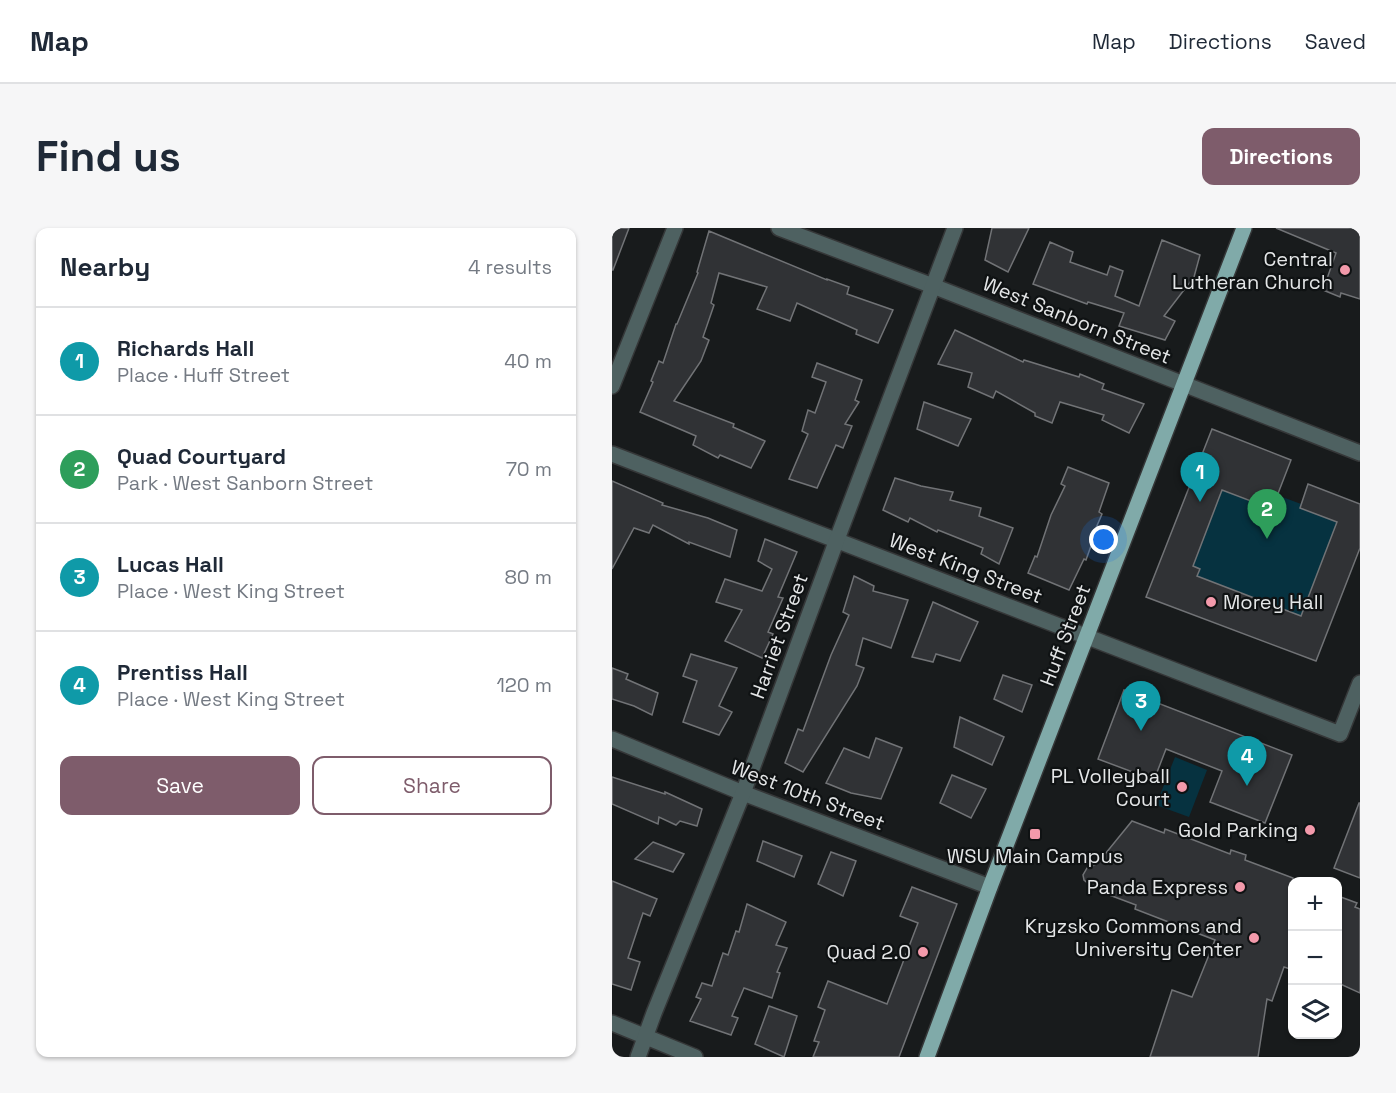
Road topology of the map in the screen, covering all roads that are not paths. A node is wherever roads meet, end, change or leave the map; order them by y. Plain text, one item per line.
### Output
1 (675, 228) edge
2 (779, 228) edge
3 (955, 228) edge
4 (1244, 228) edge
5 (933, 286) junction
6 (612, 386) edge
7 (1185, 386) junction
8 (1360, 453) edge
9 (612, 454) edge
10 (836, 542) junction
11 (1087, 636) junction
12 (1360, 683) edge
13 (612, 739) edge
14 (743, 793) junction
15 (990, 887) junction
16 (612, 1023) edge
17 (646, 1038) junction
18 (638, 1057) edge
19 (695, 1057) edge
20 (927, 1057) edge

1 - 6 street
2 - 5 street, West Sanborn Street
3 - 5 street, Harriet Street
4 - 7 main road, Huff Street
5 - 7 street, West Sanborn Street
5 - 10 street, Harriet Street
7 - 8 street, West Sanborn Street
7 - 11 main road, Huff Street
9 - 10 street, West King Street
10 - 11 street, West King Street
10 - 14 street, Harriet Street
11 - 12 street, West King Street
11 - 15 main road, Huff Street
13 - 14 street, West 10th Street
14 - 15 street, West 10th Street
14 - 17 street, Harriet Street
15 - 20 main road, Huff Street
16 - 17 street
17 - 18 street, Harriet Street
17 - 19 street

